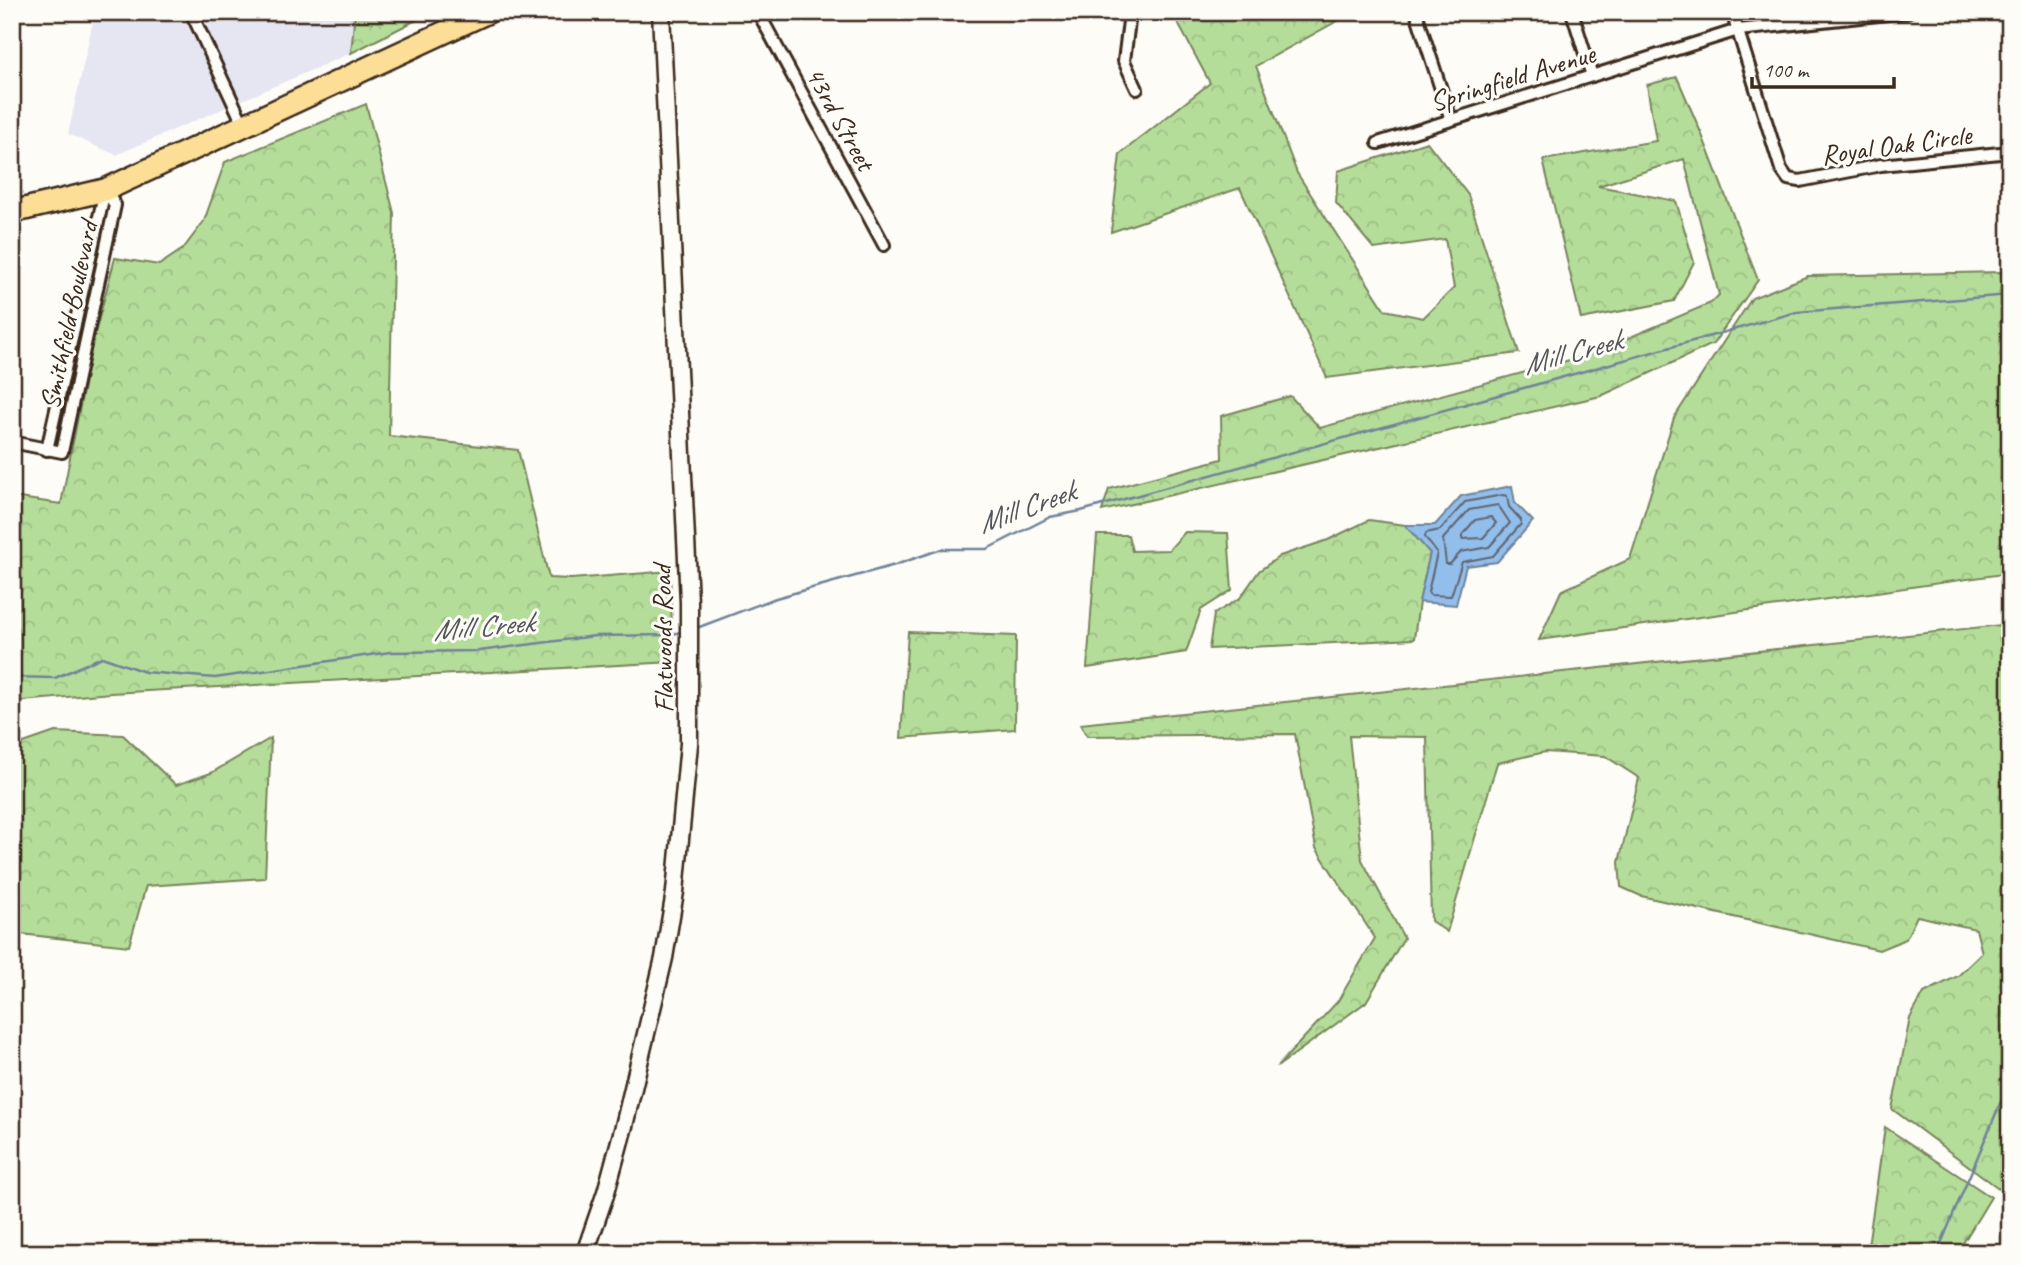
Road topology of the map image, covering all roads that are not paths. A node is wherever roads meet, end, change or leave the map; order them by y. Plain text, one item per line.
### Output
1 (191, 12) edge
2 (488, 12) edge
3 (661, 12) edge
4 (758, 12) edge
5 (1126, 12) edge
6 (1416, 12) edge
7 (1572, 12) edge
8 (1732, 12) edge
9 (1908, 12) edge
10 (1738, 30) junction
11 (1592, 76) junction
12 (1137, 89) dead end
13 (1451, 120) junction
14 (244, 126) junction
15 (1378, 143) dead end
16 (2010, 152) edge
17 (104, 190) junction
18 (12, 212) edge
19 (884, 244) dead end
20 (12, 442) edge
21 (585, 1253) edge

1 - 14 street
2 - 14 highway
3 - 21 street, Flatwoods Road
4 - 19 street, 43rd Street
5 - 12 street
6 - 13 street
7 - 11 street
8 - 10 street
9 - 10 street, Springfield Avenue
10 - 11 street, Springfield Avenue
10 - 16 street, Royal Oak Circle
11 - 13 street, Springfield Avenue
13 - 15 street, Springfield Avenue
14 - 17 highway
17 - 18 highway
17 - 20 street, Smithfield Boulevard

